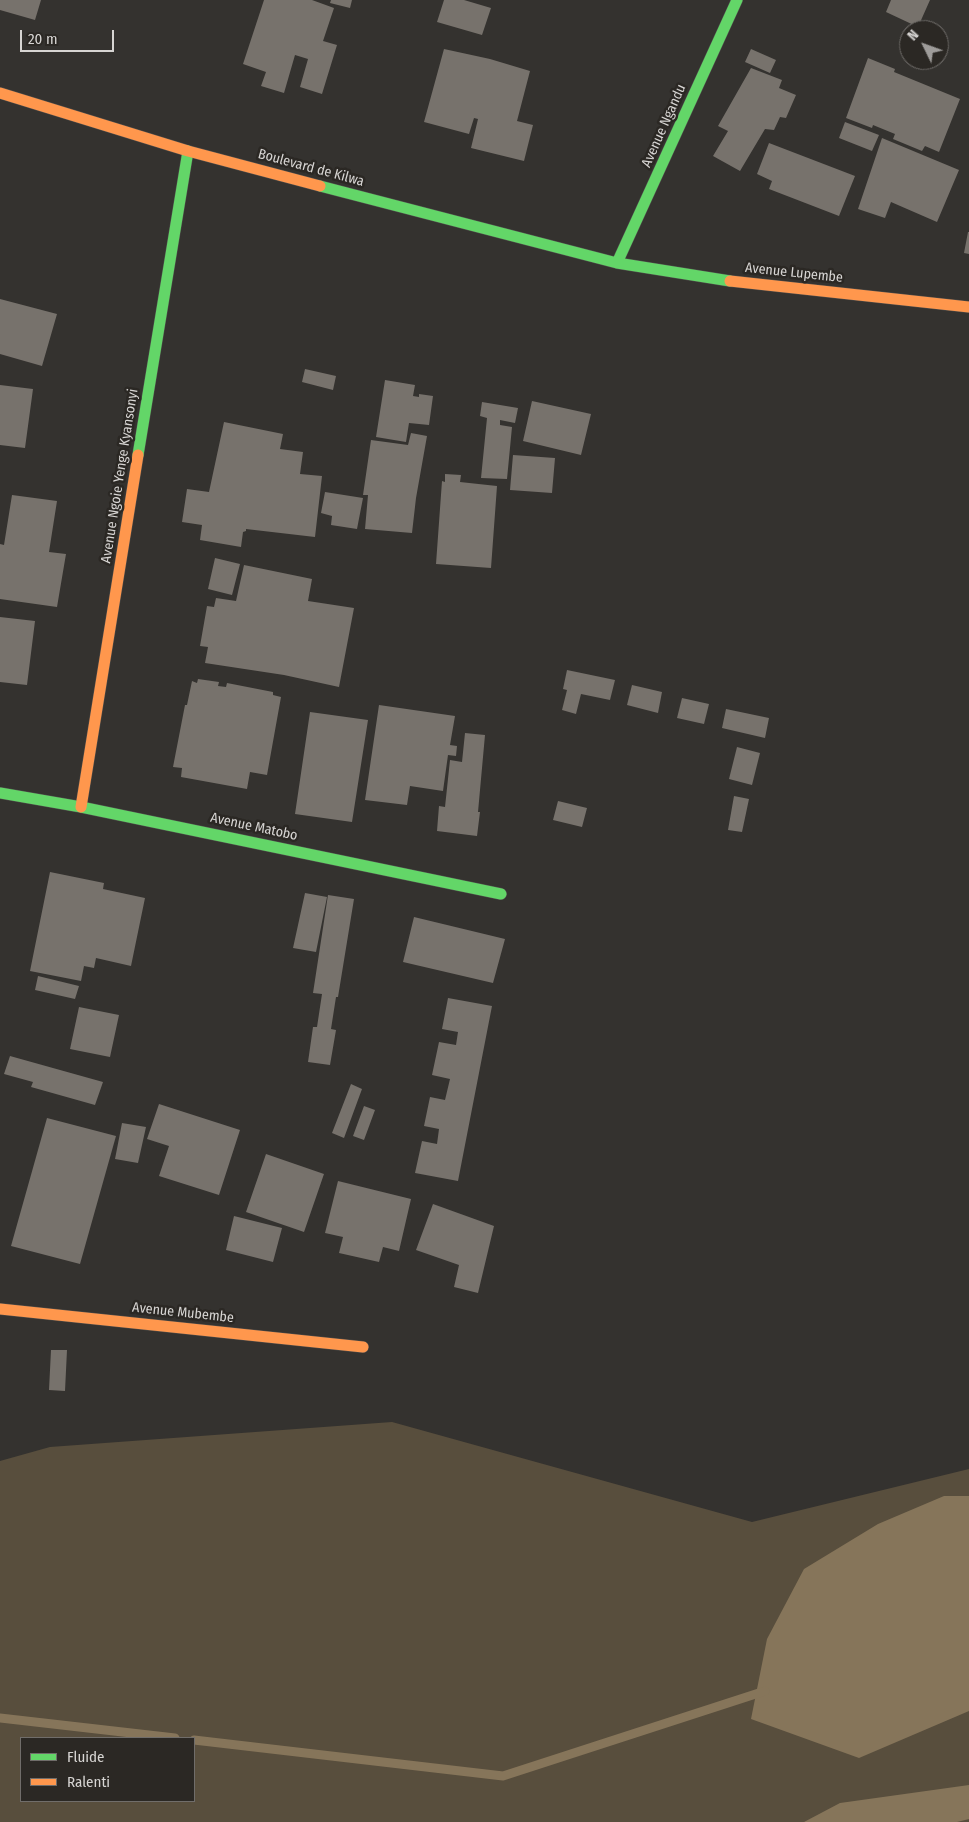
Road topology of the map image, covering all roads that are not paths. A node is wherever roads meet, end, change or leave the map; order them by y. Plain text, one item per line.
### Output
1 (737, 0) edge
2 (0, 93) edge
3 (188, 151) junction
4 (617, 263) junction
5 (969, 307) edge
6 (0, 793) edge
7 (81, 807) junction
8 (501, 894) dead end
9 (0, 1309) edge
10 (363, 1347) dead end

1 - 4 street, Avenue Ngandu
2 - 3 street, Boulevard de Kilwa
3 - 4 street, Boulevard de Kilwa
3 - 7 street, Avenue Ngoie Yenge Kyansonyi
4 - 5 street, Avenue Lupembe
6 - 7 street, Avenue Matobo
7 - 8 street, Avenue Matobo
9 - 10 street, Avenue Mubembe

